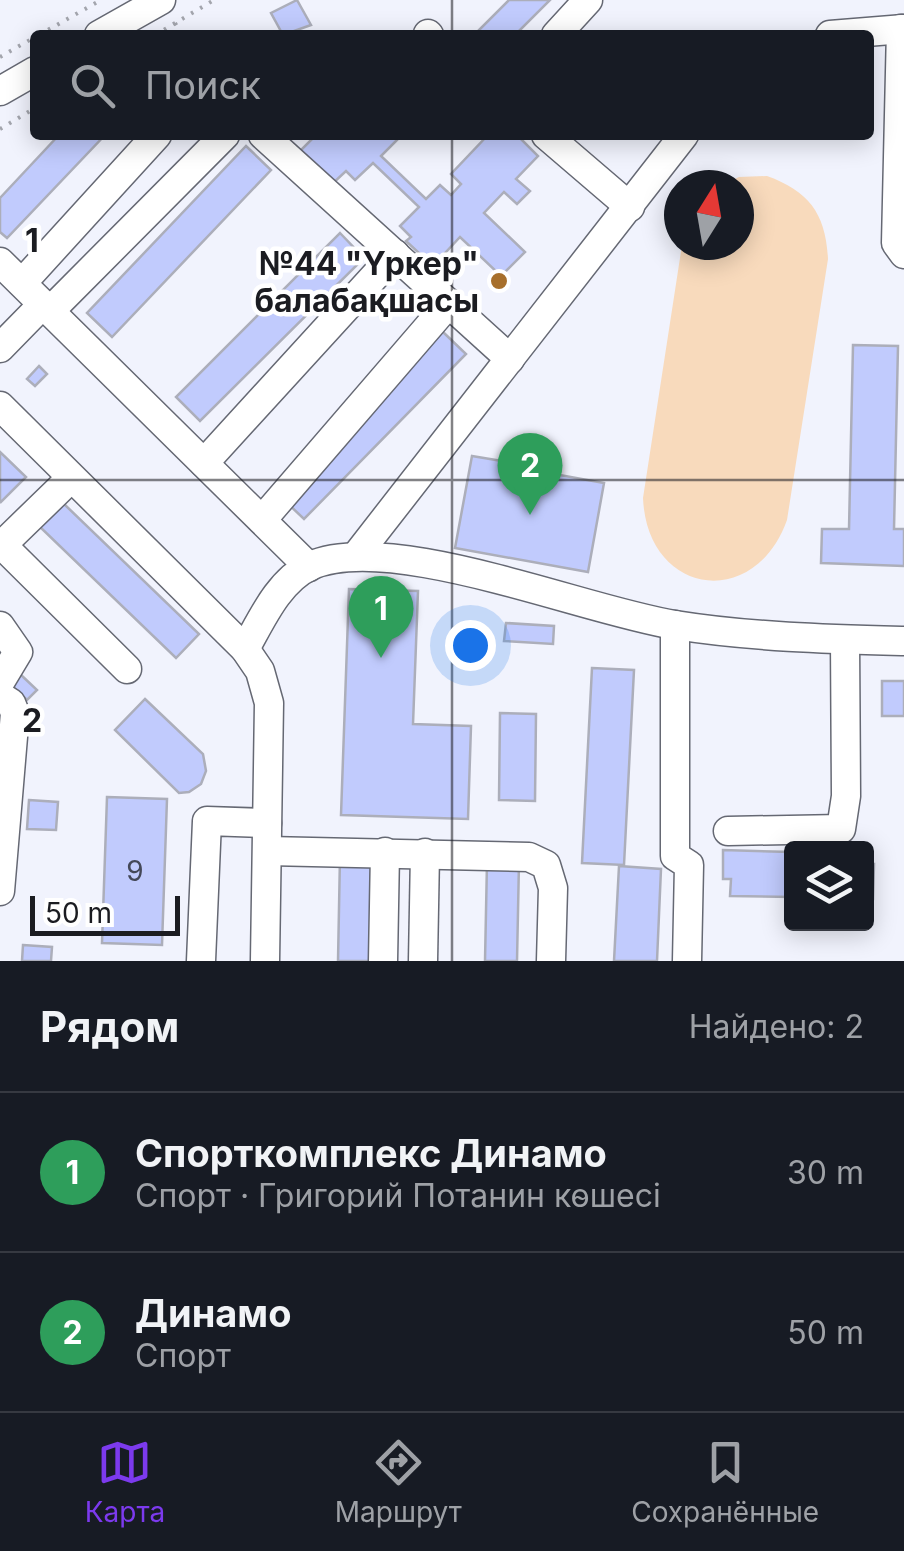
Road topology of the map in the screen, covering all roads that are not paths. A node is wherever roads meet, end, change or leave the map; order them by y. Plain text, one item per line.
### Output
1 (588, 0) edge
2 (168, 12) edge
3 (902, 29) edge
4 (114, 30) edge
5 (561, 30) edge
6 (874, 31) edge
7 (30, 74) edge
8 (0, 91) edge
9 (152, 140) edge
10 (220, 140) edge
11 (269, 140) edge
12 (552, 140) edge
13 (680, 140) edge
14 (630, 207) junction
15 (395, 254) junction
16 (904, 254) edge
17 (0, 262) edge
18 (22, 284) junction
19 (449, 303) junction
20 (47, 308) junction
21 (0, 348) edge
22 (510, 359) junction
23 (0, 406) edge
24 (204, 463) junction
25 (70, 478) junction
26 (262, 520) junction
27 (1, 546) edge
28 (356, 556) junction
29 (308, 567) junction
30 (675, 625) junction
31 (0, 626) edge
32 (845, 640) junction
33 (904, 641) edge
34 (245, 649) junction
35 (127, 670) dead end
36 (0, 682) edge
37 (0, 696) edge
38 (728, 830) dead end
39 (267, 837) junction
40 (385, 852) junction
41 (425, 853) junction
42 (0, 891) edge
43 (201, 961) edge
44 (266, 961) edge
45 (383, 961) edge
46 (422, 961) edge
47 (552, 961) edge
48 (686, 961) edge

1 - 5 street
2 - 4 street
3 - 6 street
3 - 16 street
7 - 8 street
9 - 18 street
10 - 20 street
11 - 15 street
12 - 14 street
13 - 14 street
14 - 22 street
15 - 19 street
15 - 24 street
17 - 18 street
18 - 20 street
19 - 22 street
19 - 26 street
20 - 21 street
20 - 24 street
22 - 28 street
23 - 25 street
24 - 26 street
25 - 27 street
25 - 34 street
26 - 29 street
27 - 35 street
28 - 29 street
28 - 30 street
29 - 34 street
30 - 32 street
30 - 48 street
31 - 36 street
32 - 33 street
32 - 38 street
34 - 39 street
37 - 42 street
39 - 40 street
39 - 43 street
39 - 44 street
40 - 41 street
40 - 45 street
41 - 46 street
41 - 47 street

